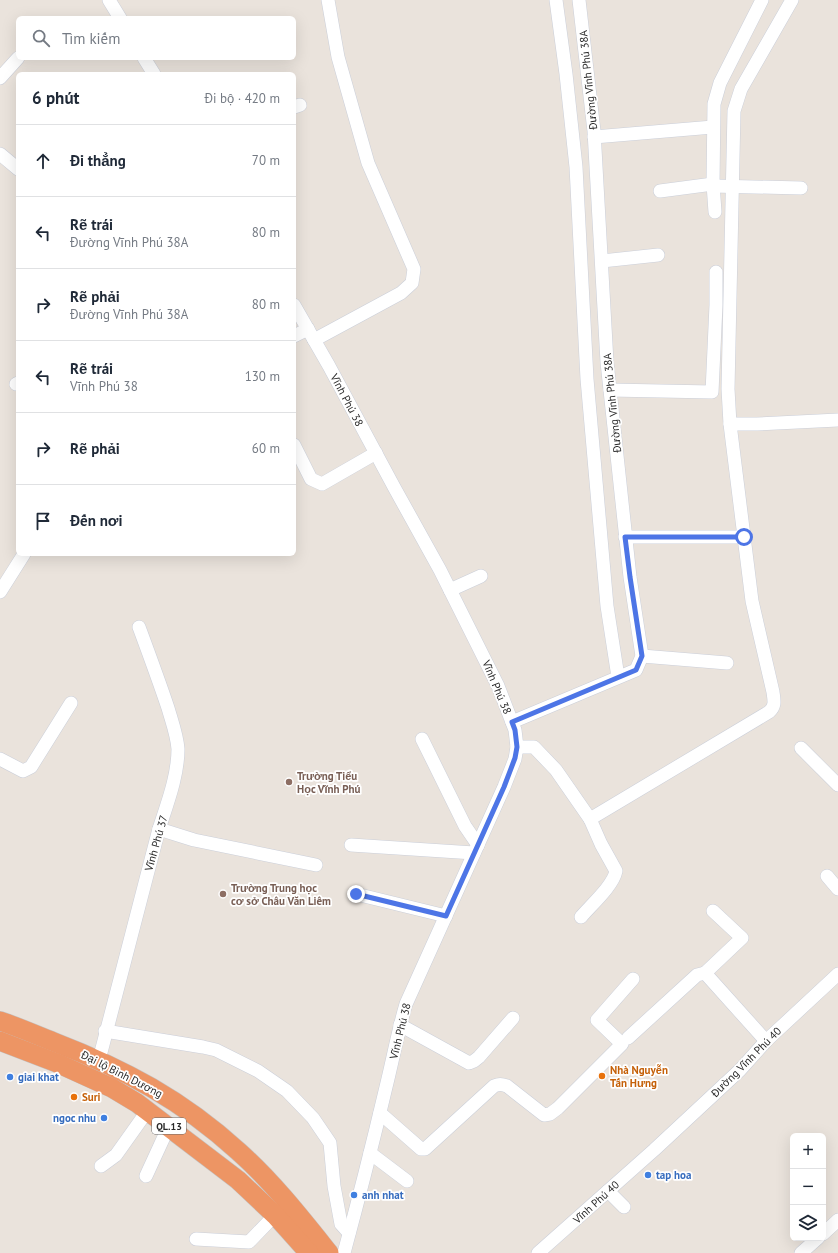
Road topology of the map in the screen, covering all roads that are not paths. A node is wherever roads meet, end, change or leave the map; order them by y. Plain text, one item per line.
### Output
1 (109, 0) edge
2 (328, 0) edge
3 (556, 0) edge
4 (579, 0) edge
5 (762, 0) edge
6 (792, 0) edge
7 (119, 16) edge
8 (16, 60) edge
9 (145, 60) edge
10 (153, 72) edge
11 (0, 78) edge
12 (714, 126) junction
13 (594, 137) junction
14 (0, 154) edge
15 (16, 167) edge
16 (722, 185) junction
17 (801, 188) dead end
18 (660, 191) dead end
19 (715, 212) dead end
20 (658, 255) dead end
21 (602, 261) junction
22 (716, 272) dead end
23 (296, 308) edge
24 (308, 328) junction
25 (296, 335) edge
26 (314, 340) junction
27 (610, 390) junction
28 (838, 420) edge
29 (730, 424) junction
30 (296, 449) edge
31 (376, 453) junction
32 (625, 537) junction
33 (744, 537) junction
34 (23, 556) edge
35 (481, 576) dead end
36 (450, 590) junction
37 (0, 592) edge
38 (139, 627) dead end
39 (642, 656) junction
40 (727, 663) dead end
41 (618, 677) junction
42 (71, 703) dead end
43 (512, 722) junction
44 (422, 739) dead end
45 (517, 747) junction
46 (800, 748) dead end
47 (0, 759) edge
48 (838, 785) edge
49 (590, 819) junction
50 (159, 829) junction
51 (351, 845) dead end
52 (476, 849) junction
53 (316, 865) dead end
54 (827, 876) dead end
55 (838, 889) edge
56 (356, 894) dead end
57 (713, 911) dead end
58 (446, 916) junction
59 (581, 917) dead end
60 (705, 973) junction
61 (838, 974) edge
62 (633, 979) dead end
63 (513, 1018) dead end
64 (0, 1021) edge
65 (400, 1025) junction
66 (105, 1031) junction
67 (628, 1038) dead end
68 (0, 1041) edge
69 (766, 1041) junction
70 (99, 1060) junction
71 (94, 1080) junction
72 (145, 1083) junction
73 (143, 1107) junction
74 (380, 1113) junction
75 (169, 1126) junction
76 (654, 1150) joint
77 (370, 1153) junction
78 (101, 1166) dead end
79 (146, 1176) dead end
80 (407, 1181) dead end
81 (608, 1191) junction
82 (624, 1207) dead end
83 (275, 1214) junction
84 (838, 1220) edge
85 (826, 1231) edge
86 (349, 1233) junction
87 (196, 1239) dead end
88 (815, 1241) edge
89 (540, 1252) edge
90 (309, 1253) edge
91 (329, 1253) edge
92 (344, 1253) edge
93 (801, 1253) edge

1 - 7 street
2 - 26 street
3 - 41 street
4 - 13 street, Đường Vĩnh Phú 38A
5 - 12 street
6 - 16 street
8 - 11 street
9 - 10 street
12 - 13 street
12 - 16 street
13 - 21 street, Đường Vĩnh Phú 38A
14 - 15 street
16 - 17 street
16 - 18 street
16 - 19 street
16 - 29 street
20 - 21 street
21 - 27 street, Đường Vĩnh Phú 38A
22 - 27 street
23 - 24 street, Vĩnh Phú 38
24 - 25 street
24 - 26 street, Vĩnh Phú 38
26 - 31 street, Vĩnh Phú 38
27 - 32 street, Đường Vĩnh Phú 38A
28 - 29 street
29 - 33 street
30 - 31 street
31 - 36 street, Vĩnh Phú 38
32 - 33 street
32 - 39 street, Đường Vĩnh Phú 38A
33 - 49 street
34 - 37 street
35 - 36 street
36 - 43 street, Vĩnh Phú 38
38 - 50 street, Vĩnh Phú 37
39 - 40 street
39 - 41 street
41 - 43 street
42 - 47 street
43 - 45 street, Vĩnh Phú 38
44 - 52 street
45 - 49 street
45 - 52 street, Vĩnh Phú 38
46 - 48 street
49 - 59 street
50 - 53 street
50 - 66 street, Vĩnh Phú 37
51 - 52 street
52 - 58 street, Vĩnh Phú 38
54 - 55 street
56 - 58 street
57 - 60 street
58 - 65 street, Vĩnh Phú 38
60 - 67 street
60 - 69 street
61 - 69 street, Đường Vĩnh Phú 40
62 - 74 street
63 - 65 street
64 - 70 highway, Đại lộ Bình Dương / QL.13
65 - 74 street, Vĩnh Phú 38
66 - 70 street, Vĩnh Phú 37
66 - 86 street
68 - 71 highway, Đại lộ Bình Dương / QL.13
69 - 76 street, Đường Vĩnh Phú 40
70 - 71 highway
70 - 72 highway, Đại lộ Bình Dương / QL.13
71 - 73 highway, Đại lộ Bình Dương / QL.13
72 - 73 highway
72 - 91 highway, Đại lộ Bình Dương / QL.13
73 - 75 highway, Đại lộ Bình Dương / QL.13
73 - 78 street
74 - 77 street, Vĩnh Phú 38
75 - 79 street
75 - 83 highway, Đại lộ Bình Dương / QL.13
76 - 81 street, Vĩnh Phú 40
77 - 80 street
77 - 86 street, Vĩnh Phú 38
81 - 82 street
81 - 89 street, Vĩnh Phú 40
83 - 87 street
83 - 90 highway, Đại lộ Bình Dương / QL.13
84 - 85 street
86 - 92 street, Vĩnh Phú 38
88 - 93 street

